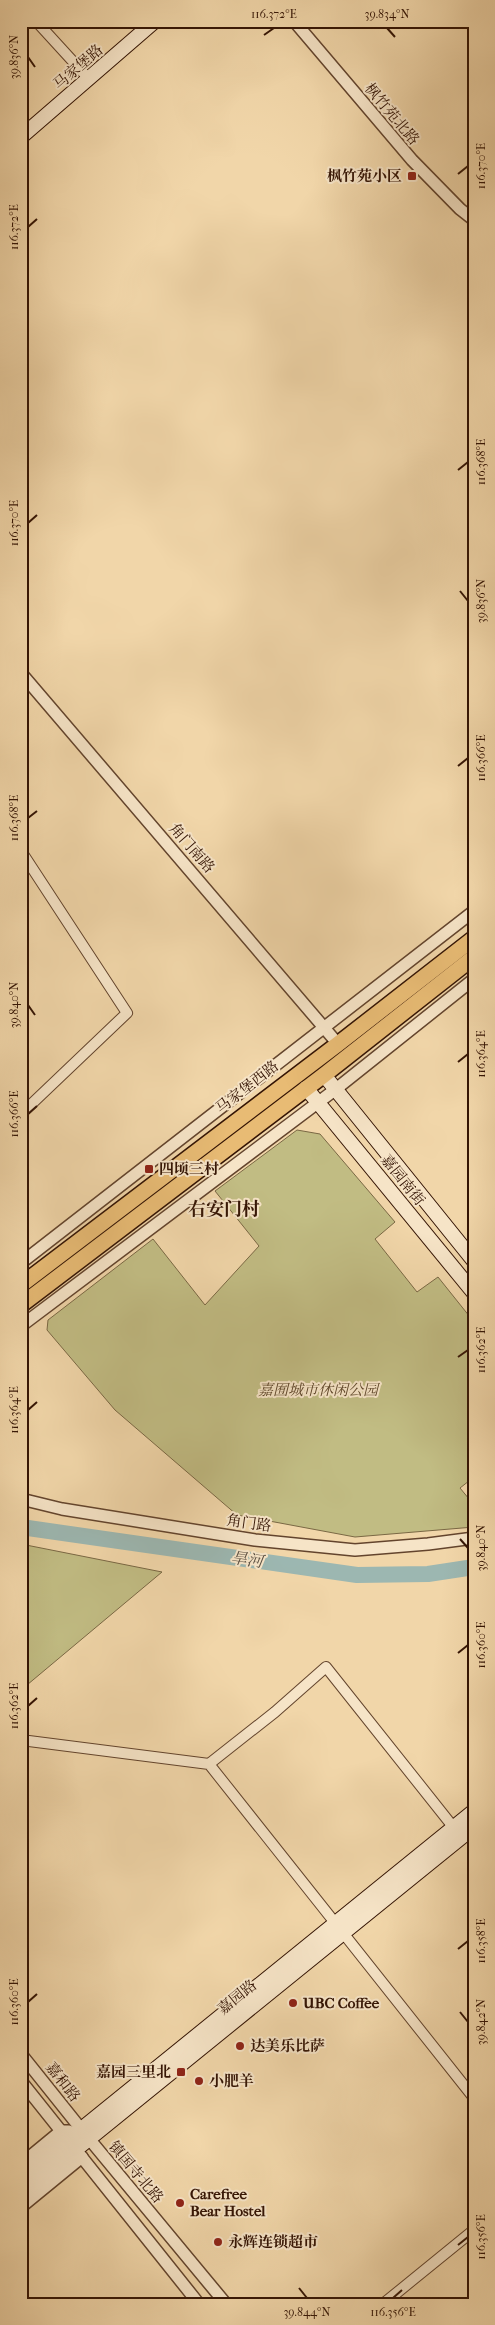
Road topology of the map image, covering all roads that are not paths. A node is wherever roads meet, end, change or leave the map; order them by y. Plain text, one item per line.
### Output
1 (36, 21) edge
2 (155, 21) edge
3 (294, 21) edge
4 (89, 79) junction
5 (21, 138) edge
6 (474, 220) edge
7 (21, 673) edge
8 (21, 851) edge
9 (474, 911) edge
10 (474, 938) edge
11 (474, 957) edge
12 (474, 979) edge
13 (325, 1027) junction
14 (338, 1044) junction
15 (324, 1075) junction
16 (306, 1088) junction
17 (336, 1089) junction
18 (318, 1102) junction
19 (21, 1114) edge
20 (474, 1261) edge
21 (21, 1263) edge
22 (21, 1285) edge
23 (474, 1293) edge
24 (21, 1305) edge
25 (21, 1326) edge
26 (21, 1499) edge
27 (474, 1538) edge
28 (21, 1740) edge
29 (209, 1764) junction
30 (474, 1811) edge
31 (474, 1827) edge
32 (454, 1828) junction
33 (339, 1929) junction
34 (21, 2054) edge
35 (21, 2081) edge
36 (474, 2098) edge
37 (85, 2134) junction
38 (72, 2145) junction
39 (21, 2164) edge
40 (21, 2178) edge
41 (21, 2194) edge
42 (21, 2207) edge
43 (474, 2230) edge
44 (199, 2304) edge
45 (226, 2304) edge
46 (383, 2304) edge

1 - 4 street
2 - 4 main road, 马家堡路
3 - 6 street, 枫竹苑北路
4 - 5 main road, 马家堡路
7 - 13 street, 角门南路
8 - 19 street
9 - 13 street, 马家堡西路
10 - 14 main road, 马家堡西路
11 - 15 main road
12 - 17 street
13 - 14 street, 角门南路
13 - 21 street, 马家堡西路
14 - 22 main road, 马家堡西路
15 - 16 main road
15 - 17 main road, 嘉园南街
16 - 18 main road, 嘉园南街
16 - 24 main road
17 - 18 street
17 - 20 main road, 嘉园南街
18 - 23 main road, 嘉园南街
18 - 25 street
26 - 27 street, 角门路
28 - 29 street
29 - 32 street
29 - 33 street
30 - 32 main road, 嘉园路
31 - 33 main road, 嘉园路
32 - 33 main road, 嘉园路
33 - 36 street
33 - 37 main road, 嘉园路
34 - 37 street, 嘉和路
35 - 38 street
37 - 38 main road, 嘉园路
37 - 45 street, 镇国寺北路
38 - 39 street
38 - 40 main road
38 - 41 main road
38 - 42 street
38 - 44 street
43 - 46 street

